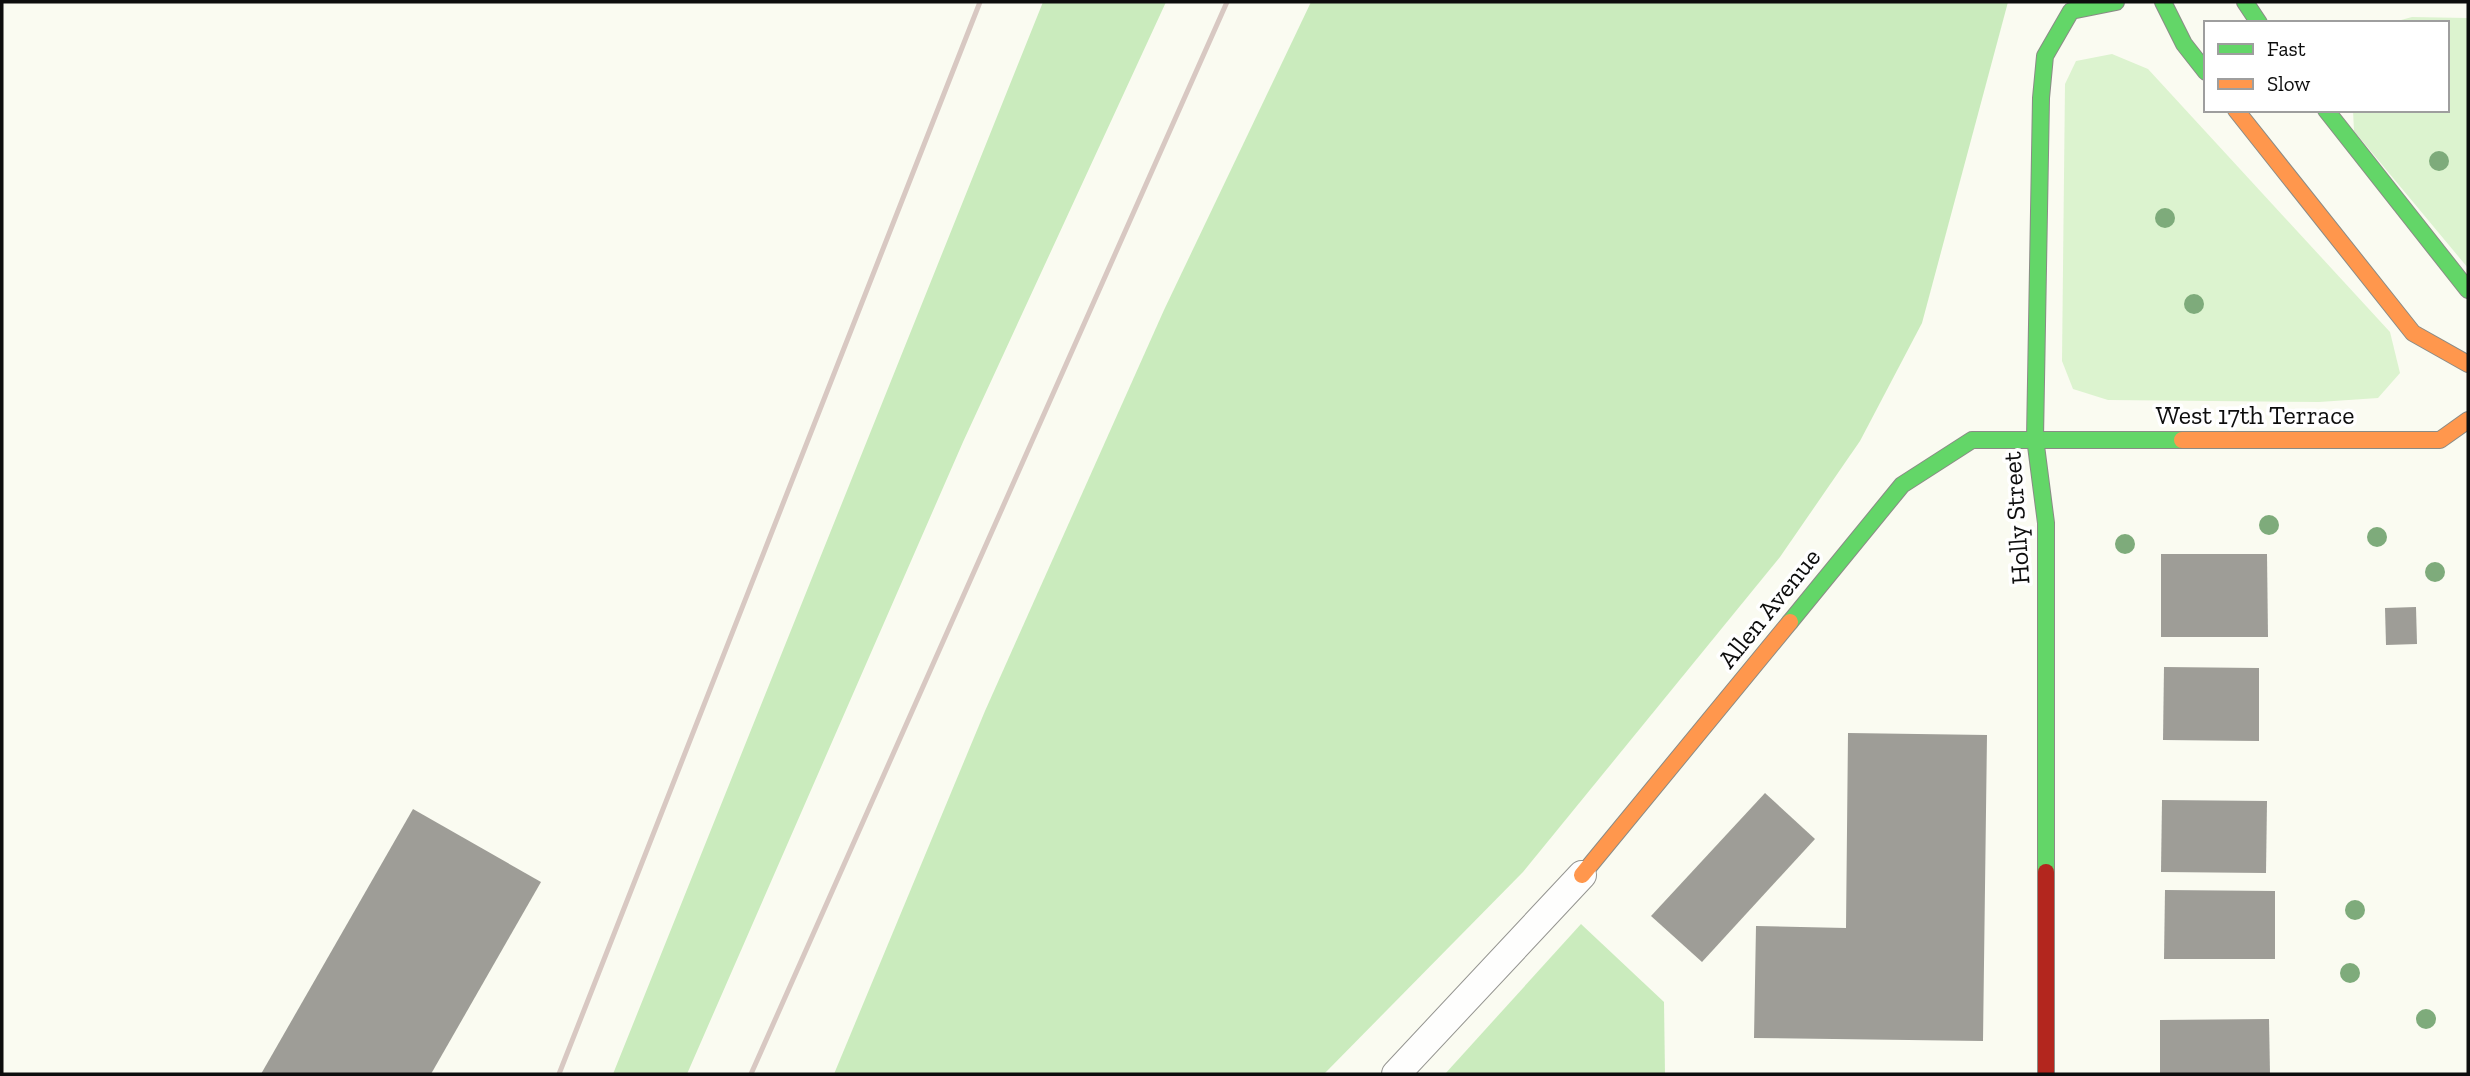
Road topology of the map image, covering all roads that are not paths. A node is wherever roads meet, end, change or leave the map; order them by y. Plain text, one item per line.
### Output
1 (2116, 2) edge
2 (2163, 2) edge
3 (2245, 2) edge
4 (2258, 21) edge
5 (2204, 69) edge
6 (2238, 112) edge
7 (2328, 112) edge
8 (2468, 290) edge
9 (2468, 364) edge
10 (2468, 420) edge
11 (2035, 438) junction
12 (1582, 875) joint
13 (1396, 1074) edge
14 (2046, 1074) edge

1 - 11 street, Holly Street
2 - 5 street
3 - 4 street
6 - 9 street
7 - 8 street
10 - 11 street, West 17th Terrace
11 - 12 street, Allen Avenue
11 - 14 street, Holly Street
12 - 13 lane

